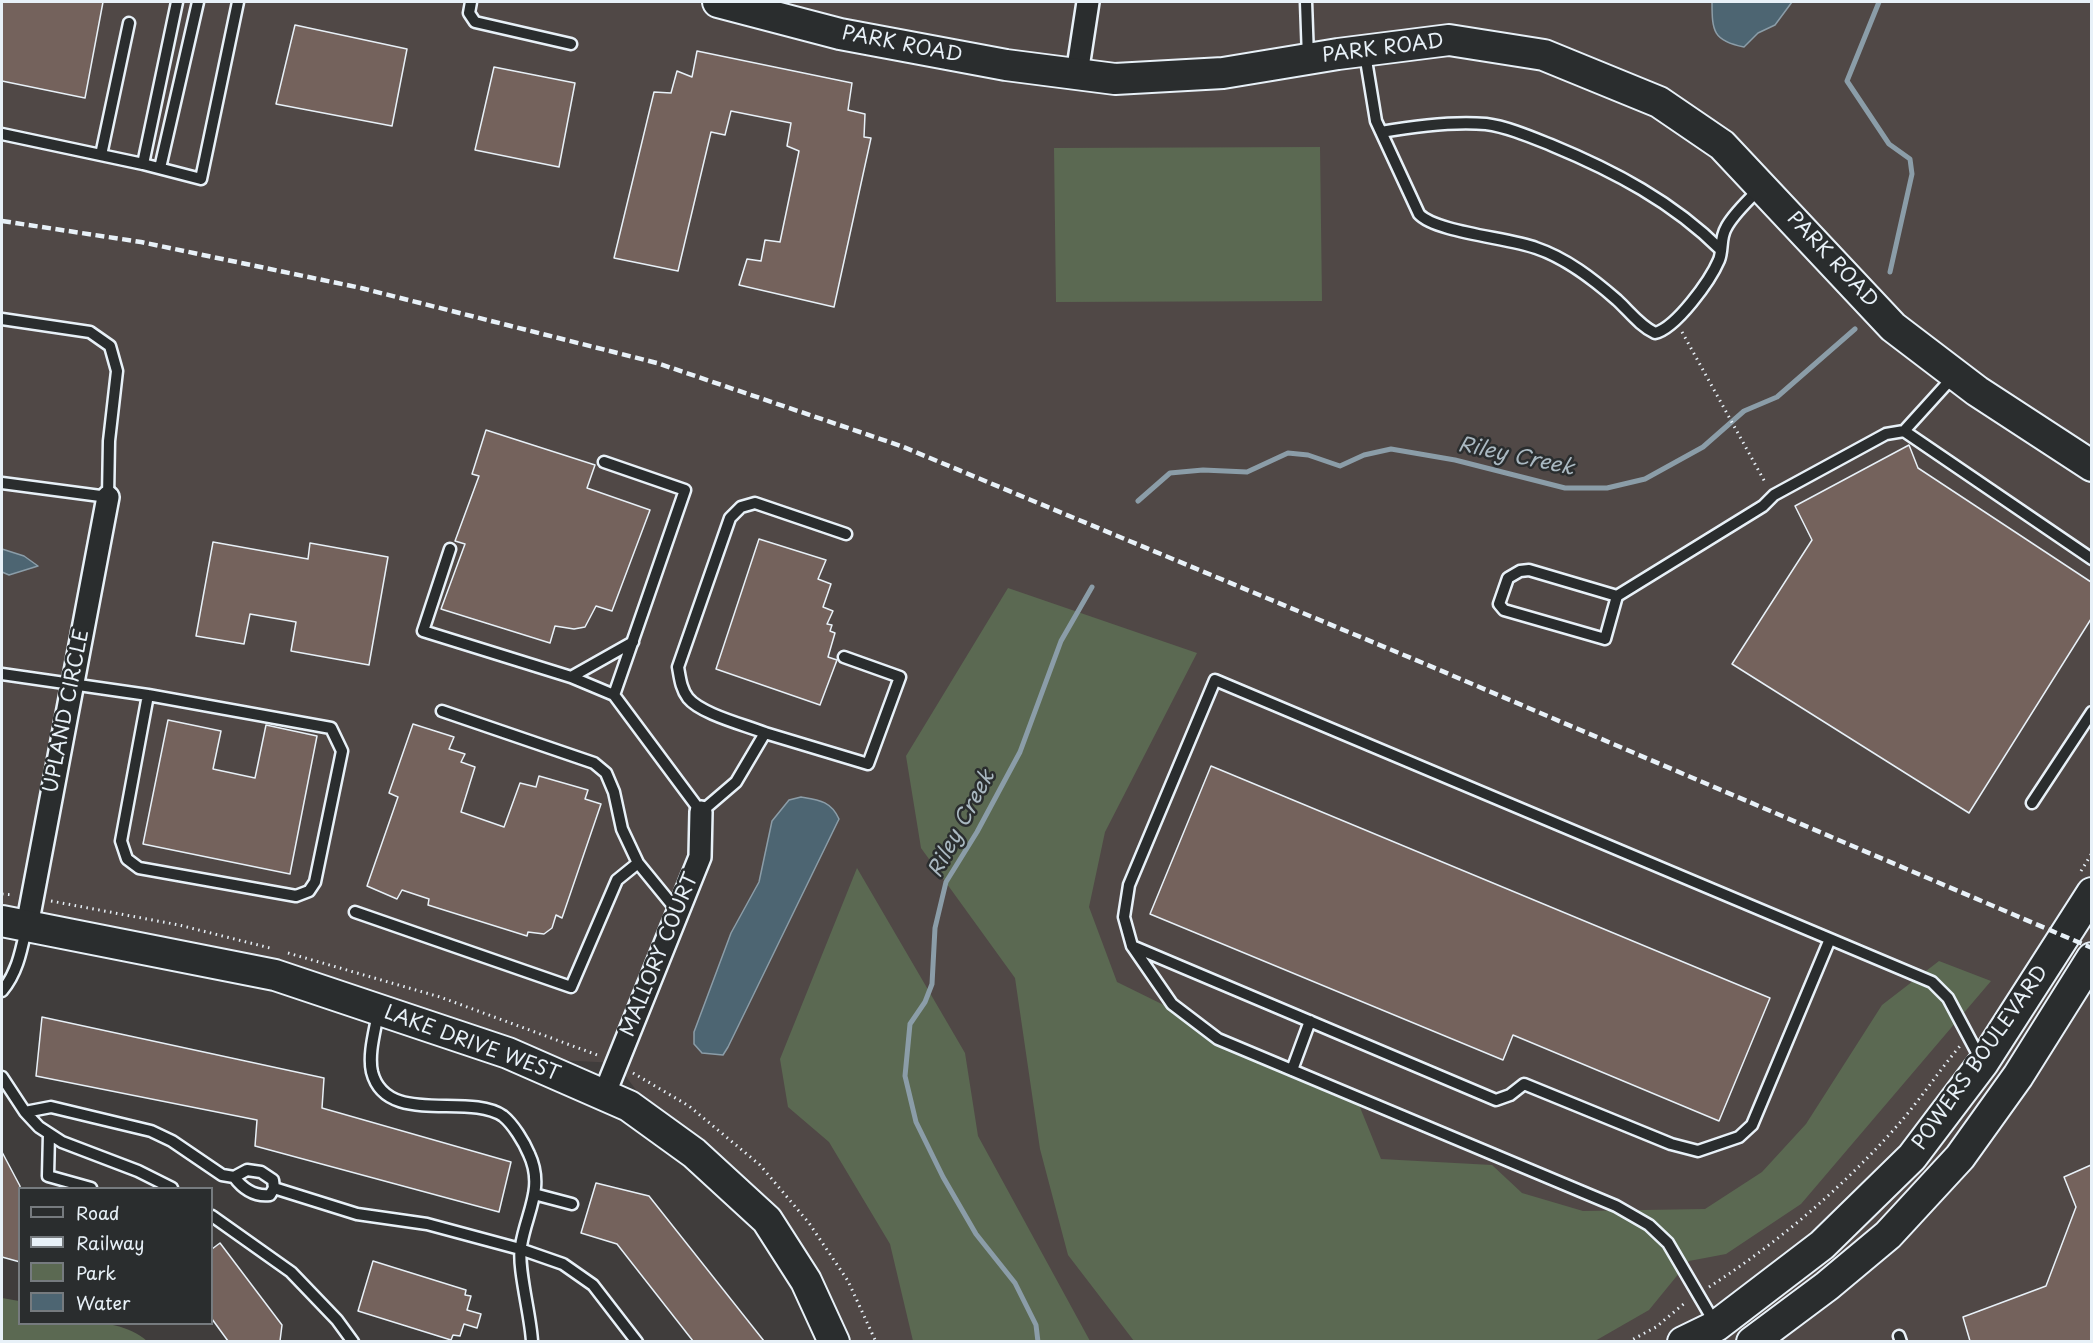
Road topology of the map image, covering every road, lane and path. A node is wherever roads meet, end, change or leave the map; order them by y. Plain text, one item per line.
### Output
1 (177, 2) edge
2 (198, 2) edge
3 (237, 2) edge
4 (471, 2) edge
5 (718, 2) edge
6 (1088, 2) edge
7 (1306, 2) edge
8 (129, 23) dead end
9 (571, 44) dead end
10 (1365, 50) junction
11 (1308, 59) junction
12 (1077, 74) junction
13 (1381, 132) junction
14 (2, 134) edge
15 (101, 155) junction
16 (143, 164) junction
17 (160, 168) junction
18 (1761, 186) junction
19 (1721, 250) junction
20 (2, 319) edge
21 (1676, 320) junction
22 (1955, 375) junction
23 (1904, 431) junction
24 (604, 462) dead end
25 (2091, 466) edge
26 (1762, 479) dead end
27 (2, 483) edge
28 (108, 497) junction
29 (846, 534) dead end
30 (450, 549) dead end
31 (2091, 559) edge
32 (1617, 596) junction
33 (633, 642) junction
34 (844, 657) dead end
35 (2, 674) edge
36 (571, 677) junction
37 (71, 683) junction
38 (148, 695) junction
39 (614, 695) junction
40 (442, 711) dead end
41 (2091, 712) edge
42 (765, 733) junction
43 (2032, 803) dead end
44 (701, 812) junction
45 (2091, 853) edge
46 (638, 863) junction
47 (2086, 883) edge
48 (356, 912) dead end
49 (678, 912) junction
50 (14, 924) edge
51 (1830, 939) junction
52 (1132, 946) junction
53 (2091, 958) edge
54 (2, 992) edge
55 (378, 1010) junction
56 (1310, 1021) junction
57 (1968, 1038) junction
58 (1983, 1063) junction
59 (1292, 1070) junction
60 (2, 1077) edge
61 (604, 1095) junction
62 (25, 1112) junction
63 (49, 1134) junction
64 (234, 1177) junction
65 (87, 1187) edge
66 (170, 1187) edge
67 (274, 1188) junction
68 (534, 1194) junction
69 (573, 1204) dead end
70 (213, 1217) edge
71 (520, 1249) junction
72 (1697, 1294) junction
73 (1721, 1334) edge
74 (353, 1341) edge
75 (532, 1341) edge
76 (637, 1341) edge
77 (834, 1341) edge
78 (1628, 1341) edge
79 (1683, 1341) edge
80 (1752, 1341) edge

1 - 16 lane
2 - 17 lane
3 - 17 lane
4 - 9 lane
5 - 12 street, PARK ROAD
6 - 12 street
7 - 11 lane
8 - 15 lane
10 - 11 street, PARK ROAD
10 - 13 lane
10 - 18 street, PARK ROAD
11 - 12 street, PARK ROAD
13 - 19 lane
13 - 21 lane
14 - 15 lane
15 - 16 lane
16 - 17 lane
18 - 19 lane
18 - 22 street, PARK ROAD
19 - 21 lane
20 - 28 lane
21 - 26 path
22 - 23 lane
22 - 25 street, PARK ROAD
23 - 31 lane
23 - 32 lane
24 - 33 lane
27 - 28 lane
28 - 37 street, UPLAND CIRCLE
29 - 42 lane
30 - 36 lane
32 - 32 lane
33 - 36 lane
33 - 39 lane
34 - 42 lane
35 - 37 lane
36 - 39 lane
37 - 38 lane
37 - 50 street, UPLAND CIRCLE
38 - 38 lane
39 - 44 lane
40 - 46 lane
41 - 43 lane
42 - 44 lane
44 - 49 street, MALLORY COURT
45 - 47 path
46 - 48 lane
46 - 49 lane
47 - 58 street, POWERS BOULEVARD
49 - 61 street, MALLORY COURT
50 - 54 lane
50 - 55 street, LAKE DRIVE WEST
51 - 52 lane
51 - 56 lane
51 - 57 lane
52 - 56 lane
52 - 59 lane
53 - 80 street, POWERS BOULEVARD
55 - 61 street, LAKE DRIVE WEST
55 - 68 lane
56 - 59 lane
57 - 58 lane
57 - 72 path
58 - 73 street, POWERS BOULEVARD
59 - 72 lane
60 - 62 lane
61 - 77 street, LAKE DRIVE WEST
62 - 63 lane
62 - 64 lane
63 - 65 lane
63 - 66 lane
64 - 67 lane
64 - 67 lane
67 - 71 lane
68 - 69 lane
68 - 71 lane
70 - 74 lane
71 - 75 lane
71 - 76 lane
72 - 73 lane
72 - 78 path
73 - 79 street, POWERS BOULEVARD

